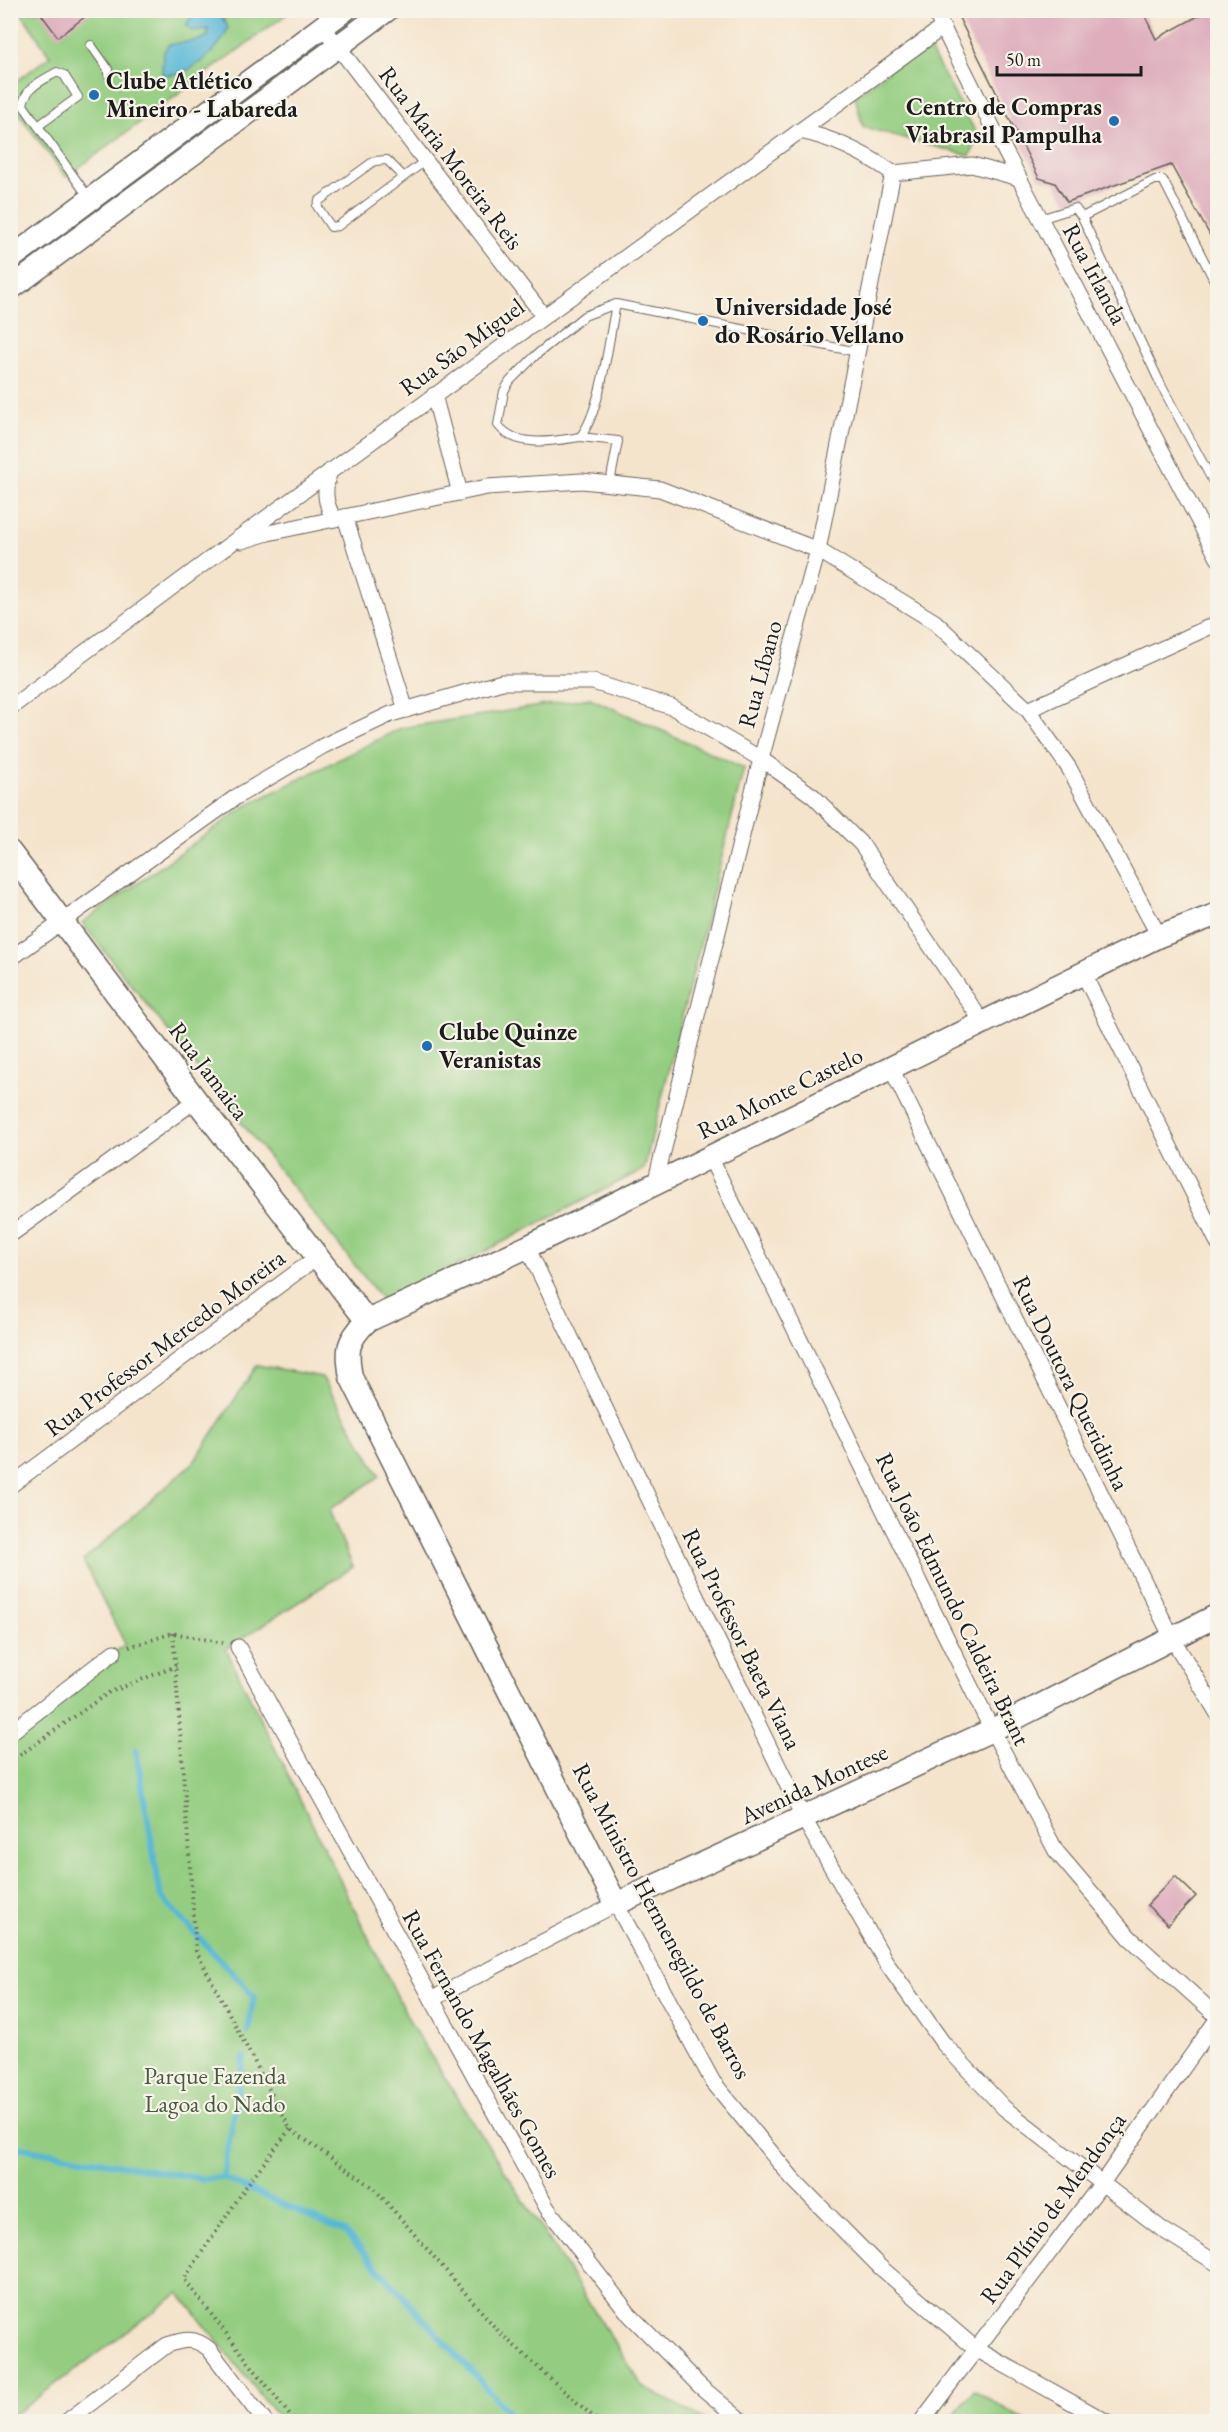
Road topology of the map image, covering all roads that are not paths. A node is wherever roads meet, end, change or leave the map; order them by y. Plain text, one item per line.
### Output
1 (345, 10) edge
2 (387, 10) edge
3 (934, 10) edge
4 (322, 27) junction
5 (943, 27) junction
6 (91, 45) dead end
7 (338, 47) junction
8 (108, 74) dead end
9 (38, 126) junction
10 (799, 131) junction
11 (425, 161) junction
12 (893, 173) junction
13 (404, 177) junction
14 (1019, 178) junction
15 (90, 200) junction
16 (1082, 217) junction
17 (1040, 219) junction
18 (10, 259) edge
19 (1218, 288) edge
20 (10, 289) edge
21 (616, 304) junction
22 (543, 315) junction
23 (858, 352) junction
24 (434, 395) junction
25 (580, 437) junction
26 (330, 471) junction
27 (610, 483) junction
28 (1218, 490) edge
29 (460, 493) junction
30 (339, 518) junction
31 (228, 546) junction
32 (818, 550) junction
33 (1218, 558) edge
34 (1218, 623) edge
35 (10, 708) edge
36 (406, 710) junction
37 (1028, 710) junction
38 (761, 759) junction
39 (10, 852) edge
40 (1218, 914) edge
41 (62, 921) junction
42 (1159, 936) junction
43 (10, 959) edge
44 (1083, 974) junction
45 (983, 1023) junction
46 (891, 1068) junction
47 (196, 1100) junction
48 (710, 1157) junction
49 (655, 1184) junction
50 (10, 1235) edge
51 (1218, 1243) edge
52 (527, 1247) junction
53 (317, 1257) junction
54 (367, 1321) junction
55 (10, 1486) edge
56 (1218, 1615) edge
57 (1172, 1638) junction
58 (238, 1647) road end
59 (114, 1652) road end
60 (1218, 1714) edge
61 (992, 1730) junction
62 (10, 1733) edge
63 (804, 1819) junction
64 (616, 1904) junction
65 (432, 1999) junction
66 (1218, 2017) edge
67 (1102, 2183) junction
68 (1218, 2264) edge
69 (976, 2349) junction
70 (66, 2421) edge
71 (265, 2421) edge
72 (743, 2421) edge
73 (921, 2421) edge
74 (1107, 2421) edge

1 - 4 street
2 - 7 street
3 - 5 street, Rua Irlanda
4 - 7 street, Rua Maria Moreira Reis
4 - 15 street
5 - 10 street, Rua São Miguel
5 - 14 street, Rua Irlanda
6 - 8 lane
7 - 11 street, Rua Maria Moreira Reis
7 - 20 street
9 - 9 lane
9 - 15 lane
10 - 12 street
10 - 22 street, Rua São Miguel
11 - 13 lane
11 - 22 street, Rua Maria Moreira Reis
12 - 14 street
12 - 23 street, Rua Líbano
13 - 13 lane
14 - 17 street, Rua Irlanda
15 - 18 street
16 - 17 lane
16 - 19 lane
16 - 28 lane
17 - 33 street, Rua Irlanda
21 - 23 lane
21 - 25 lane
21 - 25 lane
22 - 24 street, Rua São Miguel
23 - 32 street, Rua Líbano
24 - 26 street, Rua São Miguel
24 - 29 street
25 - 27 lane
26 - 30 street
26 - 31 street, Rua São Miguel
27 - 29 street
27 - 32 street
29 - 30 street
30 - 31 street
30 - 36 street
31 - 35 street, Rua São Miguel
32 - 37 street
32 - 38 street, Rua Líbano
34 - 37 street
36 - 38 street
36 - 41 street
37 - 42 street
38 - 45 street
38 - 49 street, Rua Líbano
39 - 41 street, Rua Jamaica
40 - 42 street, Rua Monte Castelo
41 - 43 street
41 - 47 street, Rua Jamaica
42 - 44 street, Rua Monte Castelo
44 - 45 street, Rua Monte Castelo
44 - 51 street
45 - 46 street, Rua Monte Castelo
46 - 48 street, Rua Monte Castelo
46 - 57 street, Rua Doutora Queridinha
47 - 50 street
47 - 53 street, Rua Jamaica
48 - 49 street, Rua Monte Castelo
48 - 61 street, Rua João Edmundo Caldeira Brant
49 - 52 street, Rua Monte Castelo
52 - 54 street, Rua Monte Castelo
52 - 63 street, Rua Professor Baeta Viana
53 - 54 street, Rua Jamaica
53 - 55 street, Rua Professor Mercedo Moreira
54 - 64 street, Rua Ministro Hermenegildo de Barros
56 - 57 street, Avenida Montese
57 - 60 street, Rua Doutora Queridinha
57 - 61 street, Avenida Montese
58 - 65 street, Rua Fernando Magalhães Gomes
59 - 62 street
61 - 63 street, Avenida Montese
61 - 66 street, Rua João Edmundo Caldeira Brant
63 - 64 street, Avenida Montese
63 - 67 street, Rua Professor Baeta Viana
64 - 65 street, Avenida Montese
64 - 69 street, Rua Ministro Hermenegildo de Barros
65 - 72 street, Rua Fernando Magalhães Gomes
66 - 67 street, Rua Plínio de Mendonça
67 - 68 street, Rua Professor Baeta Viana
67 - 69 street, Rua Plínio de Mendonça
69 - 73 street, Rua Plínio de Mendonça
69 - 74 street, Rua Ministro Hermenegildo de Barros
70 - 71 street

